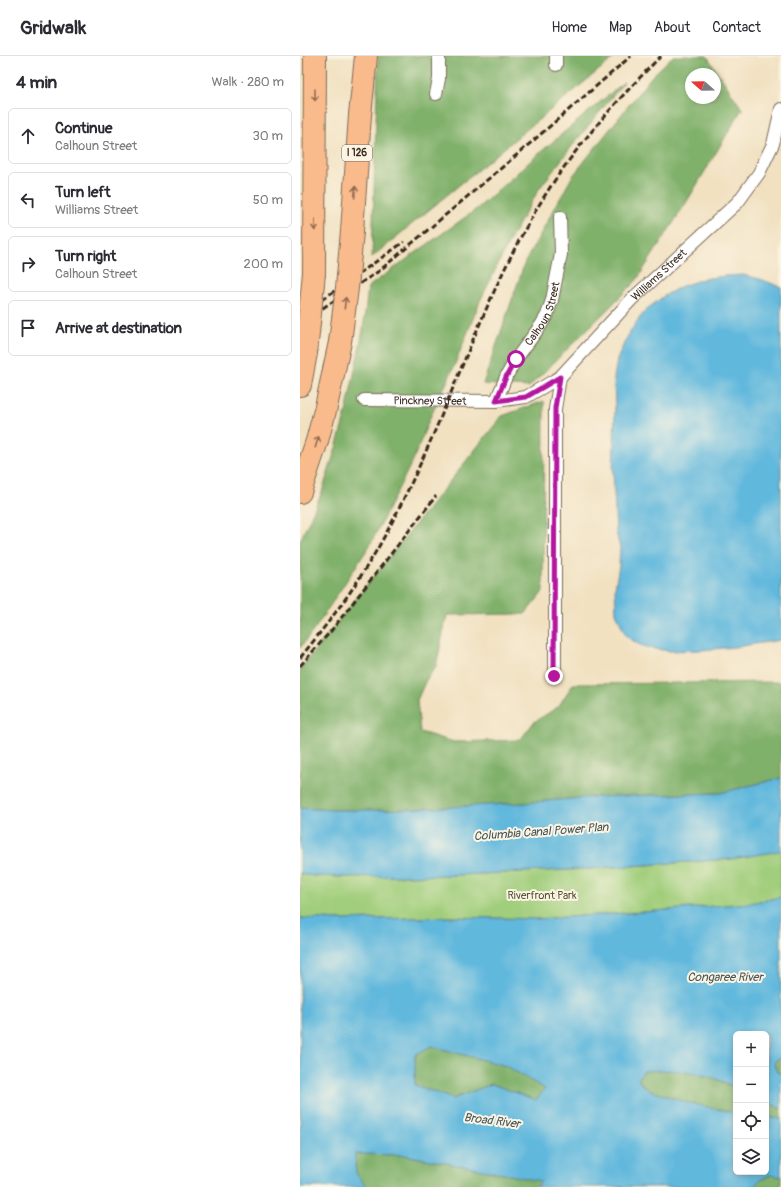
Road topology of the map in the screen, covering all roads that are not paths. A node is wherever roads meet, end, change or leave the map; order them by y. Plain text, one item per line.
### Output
1 (315, 56) edge
2 (439, 56) edge
3 (365, 62) edge
4 (436, 94) dead end
5 (300, 98) edge
6 (781, 109) edge
7 (560, 217) dead end
8 (307, 269) edge
9 (560, 377) junction
10 (300, 385) edge
11 (364, 400) dead end
12 (496, 401) junction
13 (300, 492) edge
14 (554, 676) dead end

1 -> 8 highway
2 - 4 street
13 -> 3 highway, I 126, bridge
5 - 8 highway
6 - 9 street, Williams Street
7 - 12 street, Calhoun Street
8 - 10 highway, bridge
9 - 12 street, Williams Street
9 - 14 street
11 - 12 street, Pinckney Street

